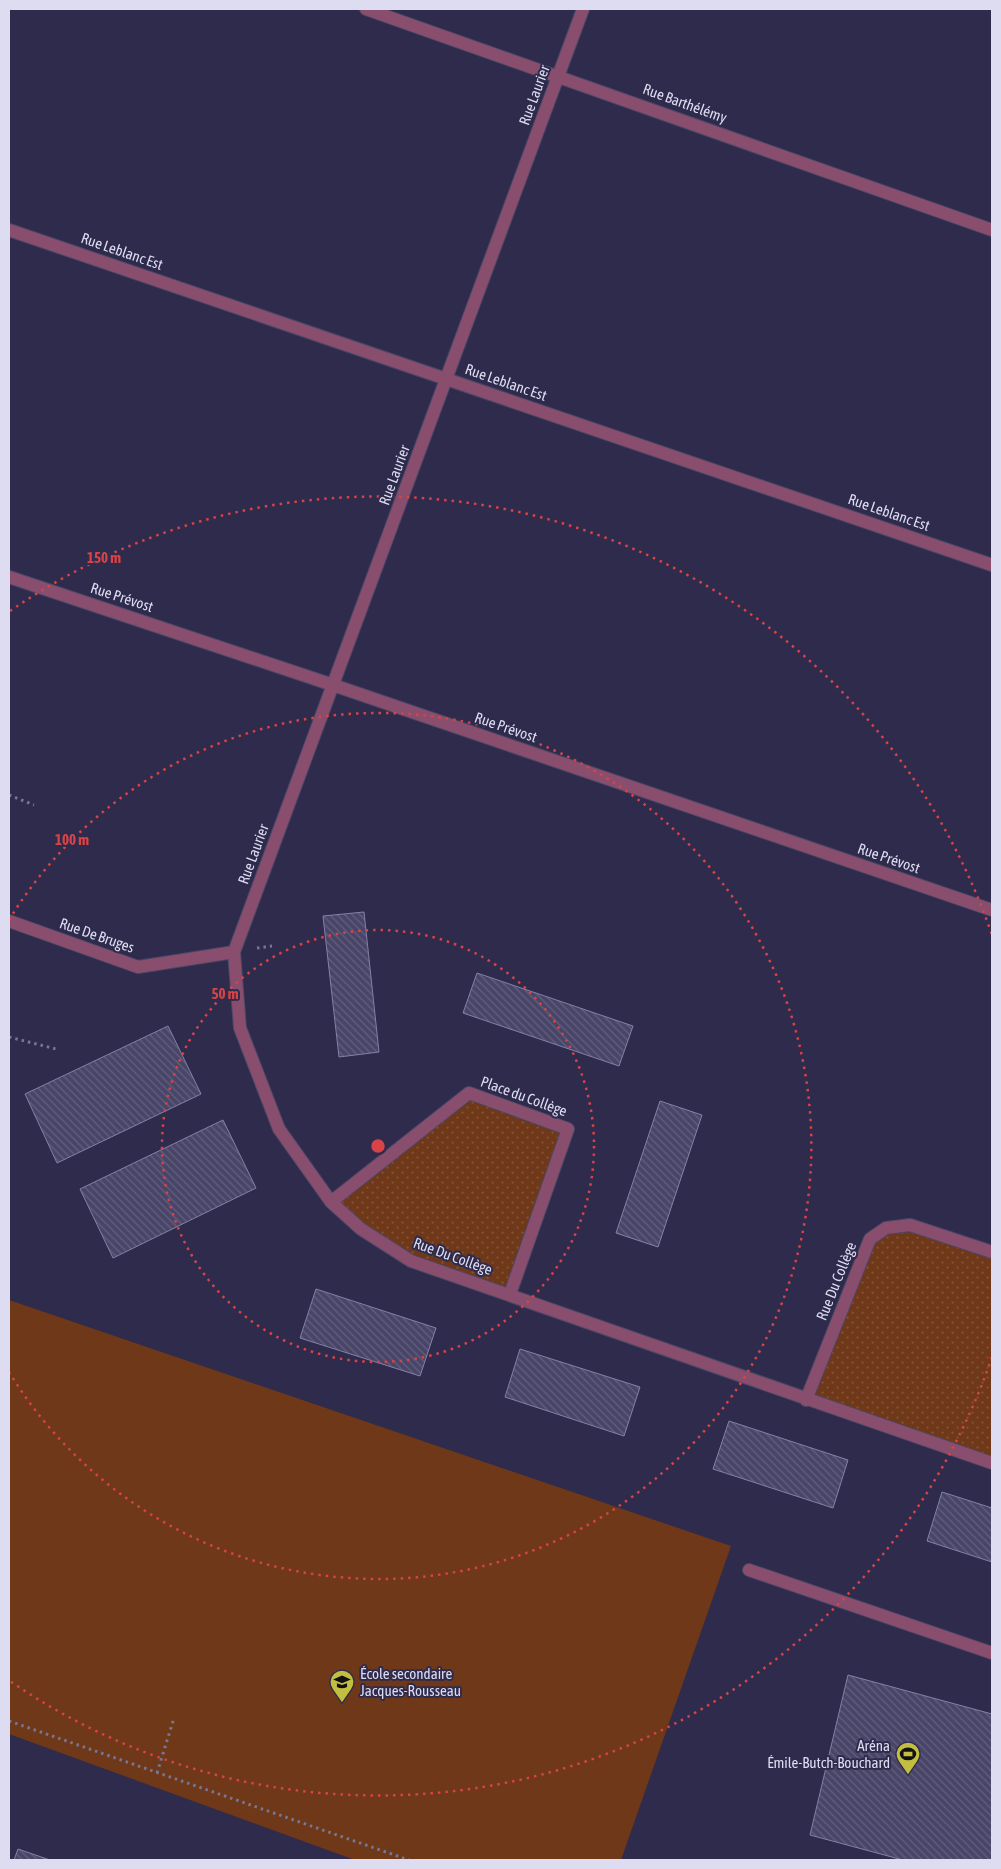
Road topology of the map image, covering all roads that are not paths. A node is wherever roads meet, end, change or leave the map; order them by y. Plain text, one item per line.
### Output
1 (366, 9) edge
2 (583, 9) edge
3 (559, 75) junction
4 (9, 230) edge
5 (992, 230) edge
6 (446, 379) junction
7 (992, 564) edge
8 (9, 577) edge
9 (333, 685) junction
10 (992, 910) edge
11 (9, 922) edge
12 (234, 952) junction
13 (331, 1202) junction
14 (992, 1252) edge
15 (510, 1294) junction
16 (806, 1400) junction
17 (992, 1463) edge
18 (749, 1570) dead end
19 (992, 1653) edge

1 - 3 street, Rue Barthélémy
2 - 3 street, Rue Laurier
3 - 5 street, Rue Barthélémy
3 - 6 street, Rue Laurier
4 - 6 street, Rue Leblanc Est
6 - 7 street, Rue Leblanc Est
6 - 9 street, Rue Laurier
8 - 9 street, Rue Prévost
9 - 10 street, Rue Prévost
9 - 12 street, Rue Laurier
11 - 12 street, Rue De Bruges
12 - 13 street, Rue Du Collège
13 - 15 street, Rue Du Collège
13 - 15 street, Place du Collège
14 - 16 street, Rue Du Collège
15 - 16 street, Rue Du Collège
16 - 17 street, Rue Du Collège
18 - 19 street

